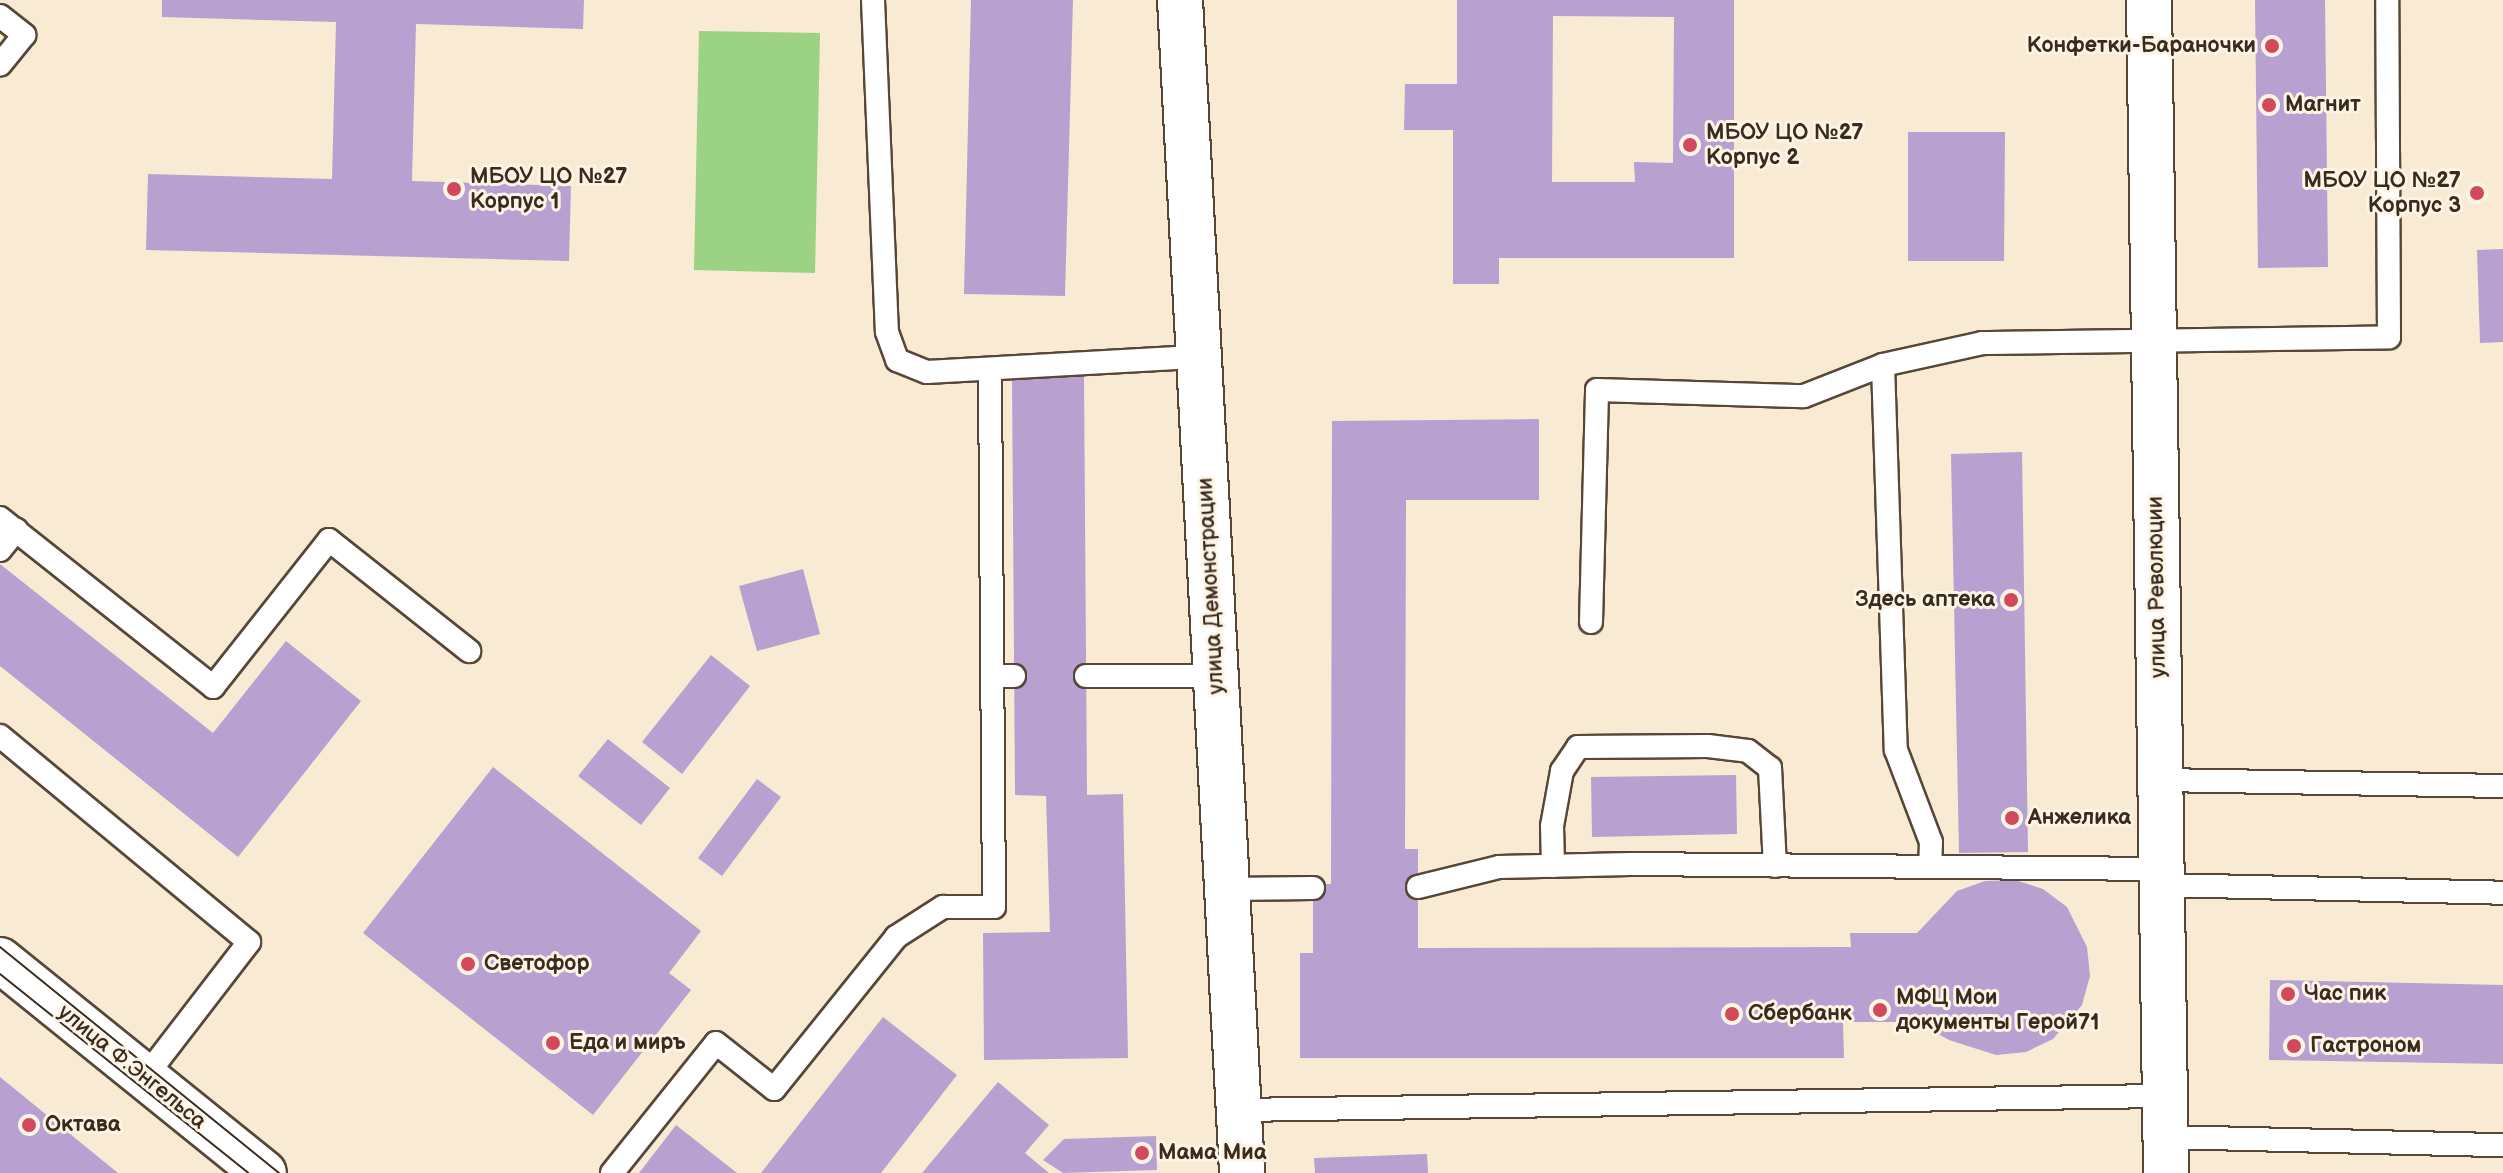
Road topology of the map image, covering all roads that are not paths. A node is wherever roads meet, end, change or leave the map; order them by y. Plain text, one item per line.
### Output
1 (873, 0) edge
2 (1180, 0) edge
3 (2149, 0) edge
4 (2387, 0) edge
5 (0, 16) edge
6 (0, 65) edge
7 (2154, 339) junction
8 (1199, 357) junction
9 (1883, 365) junction
10 (990, 371) junction
11 (8, 524) edge
12 (0, 550) edge
13 (1591, 622) dead end
14 (469, 651) dead end
15 (1086, 676) dead end
16 (1216, 676) junction
17 (0, 736) edge
18 (2160, 780) junction
19 (2503, 786) edge
20 (1553, 866) junction
21 (1775, 866) junction
22 (1930, 867) junction
23 (2162, 877) junction
24 (1418, 887) dead end
25 (1313, 888) dead end
26 (1227, 889) junction
27 (2503, 893) edge
28 (0, 960) edge
29 (145, 1077) junction
30 (1239, 1110) junction
31 (2166, 1136) edge
32 (2503, 1145) edge
33 (264, 1173) edge
34 (612, 1173) edge
35 (1242, 1173) edge

1 - 10 lane
2 - 8 street, улица Демонстрации
3 - 7 street, улица Революции
4 - 7 lane
5 - 6 lane
7 - 9 lane
7 - 18 street, улица Революции
8 - 10 lane
8 - 16 street, улица Демонстрации
9 - 13 lane
9 - 22 lane
10 - 34 lane
11 - 12 lane
11 - 14 lane
15 - 16 lane
16 - 26 street, улица Демонстрации
17 - 29 lane
18 - 19 lane
18 - 23 street, улица Революции
20 - 21 lane
20 - 21 lane
20 - 24 lane
21 - 22 lane
22 - 23 lane
23 - 27 lane
23 - 31 street, улица Революции
25 - 26 lane
26 - 30 street, улица Демонстрации
28 - 29 street, улица Ф.Энгельса
29 - 33 street, улица Ф.Энгельса
30 - 31 lane
30 - 35 street, улица Демонстрации
31 - 32 lane

